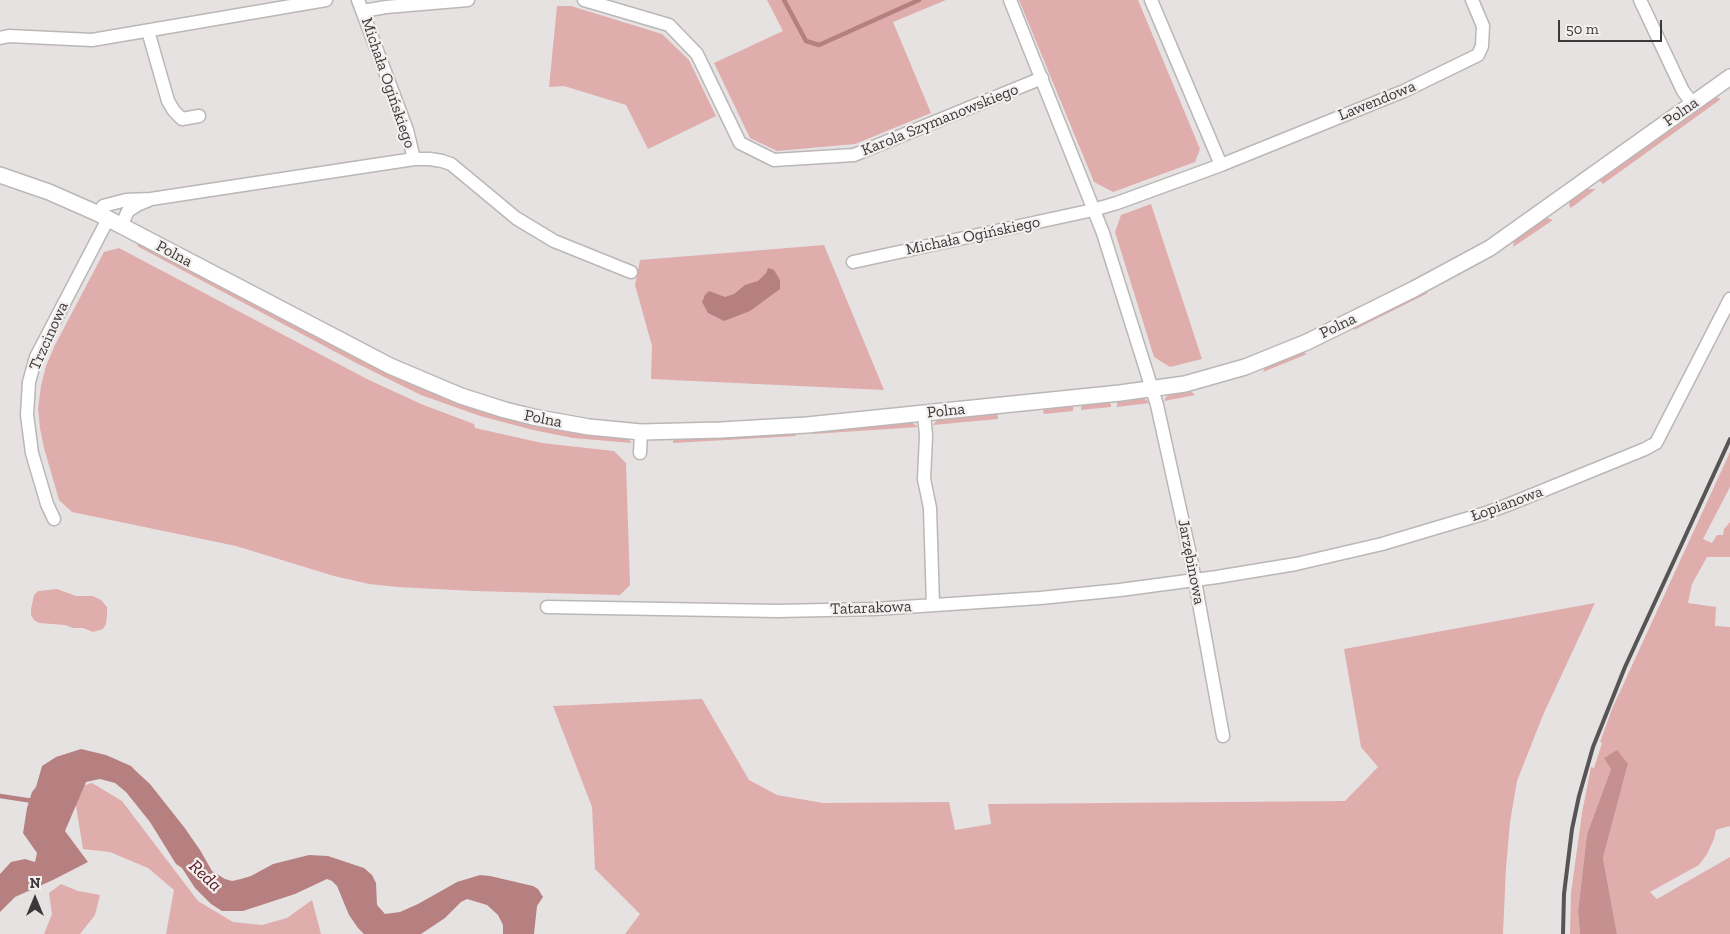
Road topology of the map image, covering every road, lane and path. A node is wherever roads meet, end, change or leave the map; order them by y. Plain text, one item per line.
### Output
1 (326, 0) edge
2 (468, 0) edge
3 (584, 0) edge
4 (1010, 0) edge
5 (1151, 0) edge
6 (1472, 0) edge
7 (1640, 0) edge
8 (360, 6) edge
9 (148, 30) junction
10 (0, 38) edge
11 (1730, 77) edge
12 (1042, 78) junction
13 (1692, 104) junction
14 (199, 116) dead end
15 (414, 159) junction
16 (1221, 165) junction
17 (0, 175) edge
18 (151, 199) junction
19 (1094, 210) junction
20 (109, 220) junction
21 (853, 262) dead end
22 (631, 272) dead end
23 (1730, 299) edge
24 (1152, 390) junction
25 (924, 414) junction
26 (641, 432) junction
27 (640, 453) dead end
28 (54, 519) dead end
29 (1194, 581) junction
30 (933, 605) junction
31 (547, 607) dead end
32 (1223, 736) dead end

1 - 9 street
2 - 8 street
3 - 12 street, Karola Szymanowskiego
4 - 12 street
5 - 16 street
6 - 16 street, Lawendowa
7 - 13 street
8 - 15 street, Michała Ogińskiego
9 - 10 street
9 - 14 street
11 - 13 street, Polna
12 - 19 street
13 - 24 street, Polna
15 - 18 street
15 - 22 street, Michała Ogińskiego
16 - 19 street, Lawendowa
17 - 20 street, Polna
18 - 20 street
18 - 20 street
19 - 21 street, Michała Ogińskiego
19 - 24 street
20 - 26 street, Polna
20 - 28 street, Trzcinowa
23 - 29 street, Łopianowa
24 - 25 street, Polna
24 - 29 street, Jarzębinowa
25 - 26 street, Polna
25 - 30 street
26 - 27 street
29 - 30 street, Tatarakowa
29 - 32 street, Jarzębinowa
30 - 31 street, Tatarakowa

